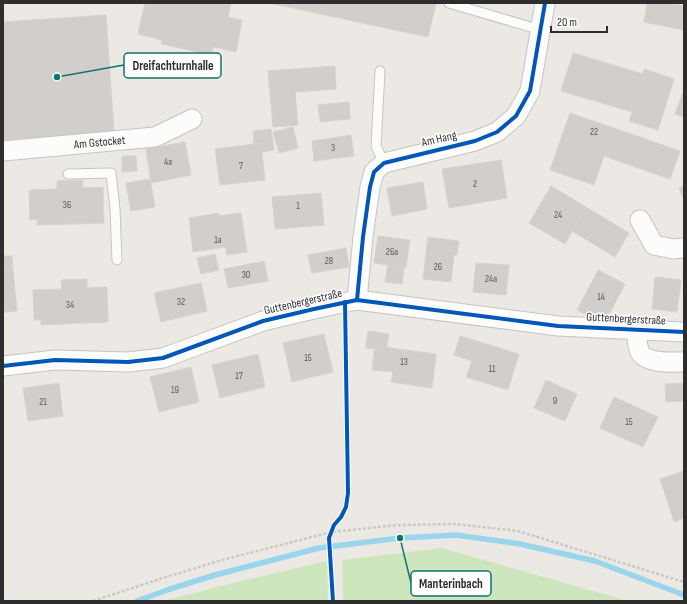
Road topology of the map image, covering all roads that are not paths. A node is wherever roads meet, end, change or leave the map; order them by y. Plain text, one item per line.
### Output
1 (449, 3) edge
2 (545, 3) edge
3 (541, 30) junction
4 (380, 71) dead end
5 (192, 119) dead end
6 (3, 151) edge
7 (384, 163) junction
8 (68, 174) dead end
9 (640, 220) dead end
10 (684, 248) edge
11 (118, 260) dead end
12 (357, 300) junction
13 (636, 330) junction
14 (684, 332) edge
15 (684, 362) edge
16 (3, 366) edge

1 - 3 lane
2 - 3 street, Am Hang
3 - 7 street, Am Hang
4 - 7 lane
5 - 6 street, Am Gstocket
7 - 12 street
8 - 11 lane
9 - 10 street
12 - 13 street, Guttenbergerstraße
12 - 16 street, Guttenbergerstraße
13 - 14 street, Guttenbergerstraße
13 - 15 street

